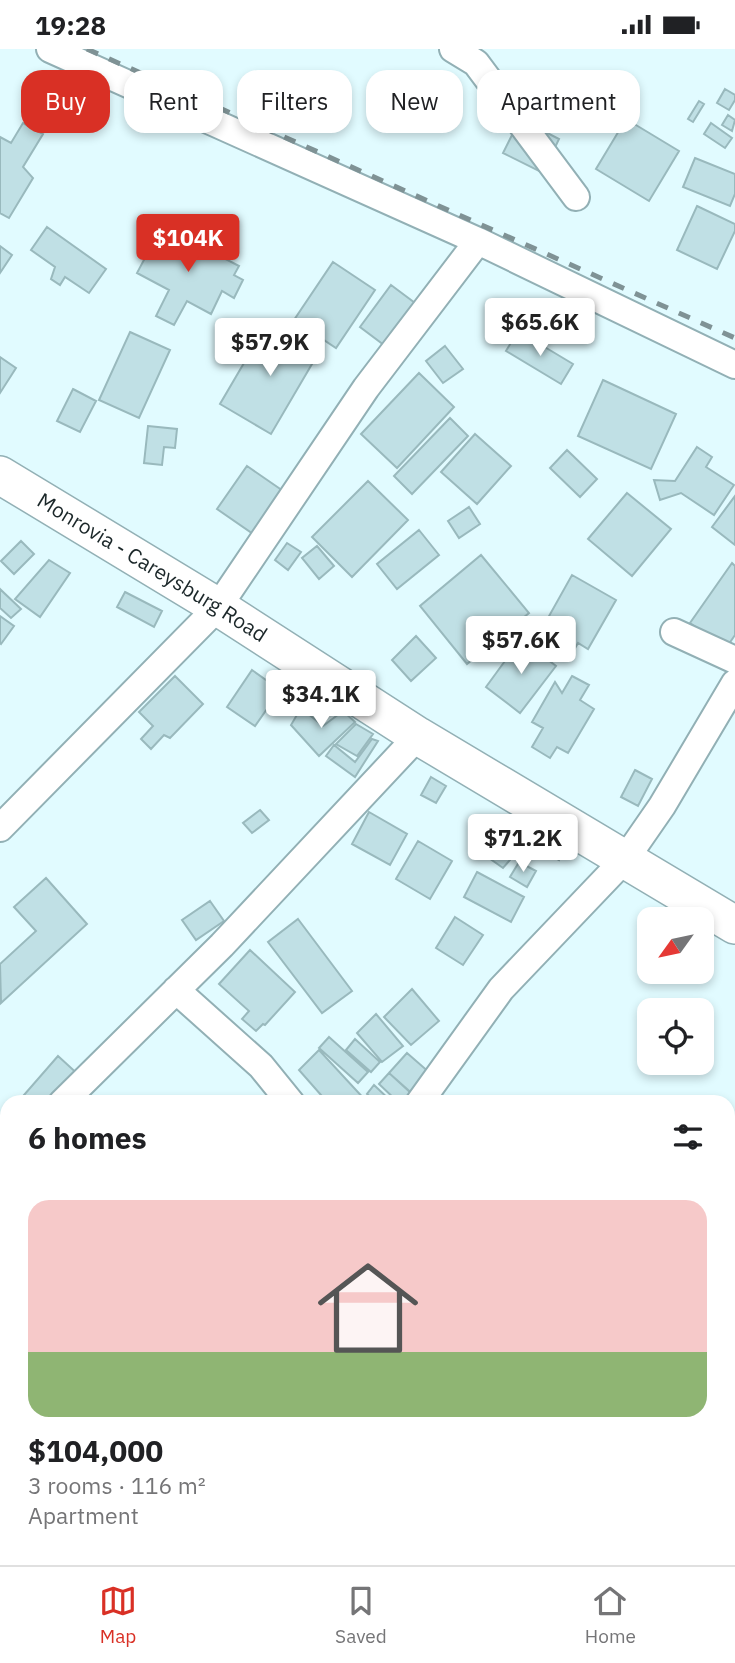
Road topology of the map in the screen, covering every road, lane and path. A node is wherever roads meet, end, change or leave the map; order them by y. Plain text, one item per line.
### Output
1 (50, 49) edge
2 (453, 49) edge
3 (576, 197) dead end
4 (478, 241) junction
5 (735, 365) edge
6 (0, 475) edge
7 (218, 607) junction
8 (674, 632) dead end
9 (735, 660) edge
10 (735, 683) edge
11 (418, 736) junction
12 (0, 828) edge
13 (626, 858) junction
14 (735, 925) edge
15 (176, 990) junction
16 (70, 1095) edge
17 (285, 1095) edge
18 (425, 1095) edge

1 - 4 street
2 - 3 street
4 - 5 street
4 - 7 street
6 - 7 main road, Monrovia - Careysburg Road
7 - 11 main road, Monrovia - Careysburg Road
7 - 12 street
8 - 9 street
10 - 13 street
11 - 13 main road, Monrovia - Careysburg Road
11 - 15 street
13 - 14 main road, Monrovia - Careysburg Road
13 - 18 street
15 - 16 street
15 - 17 street

